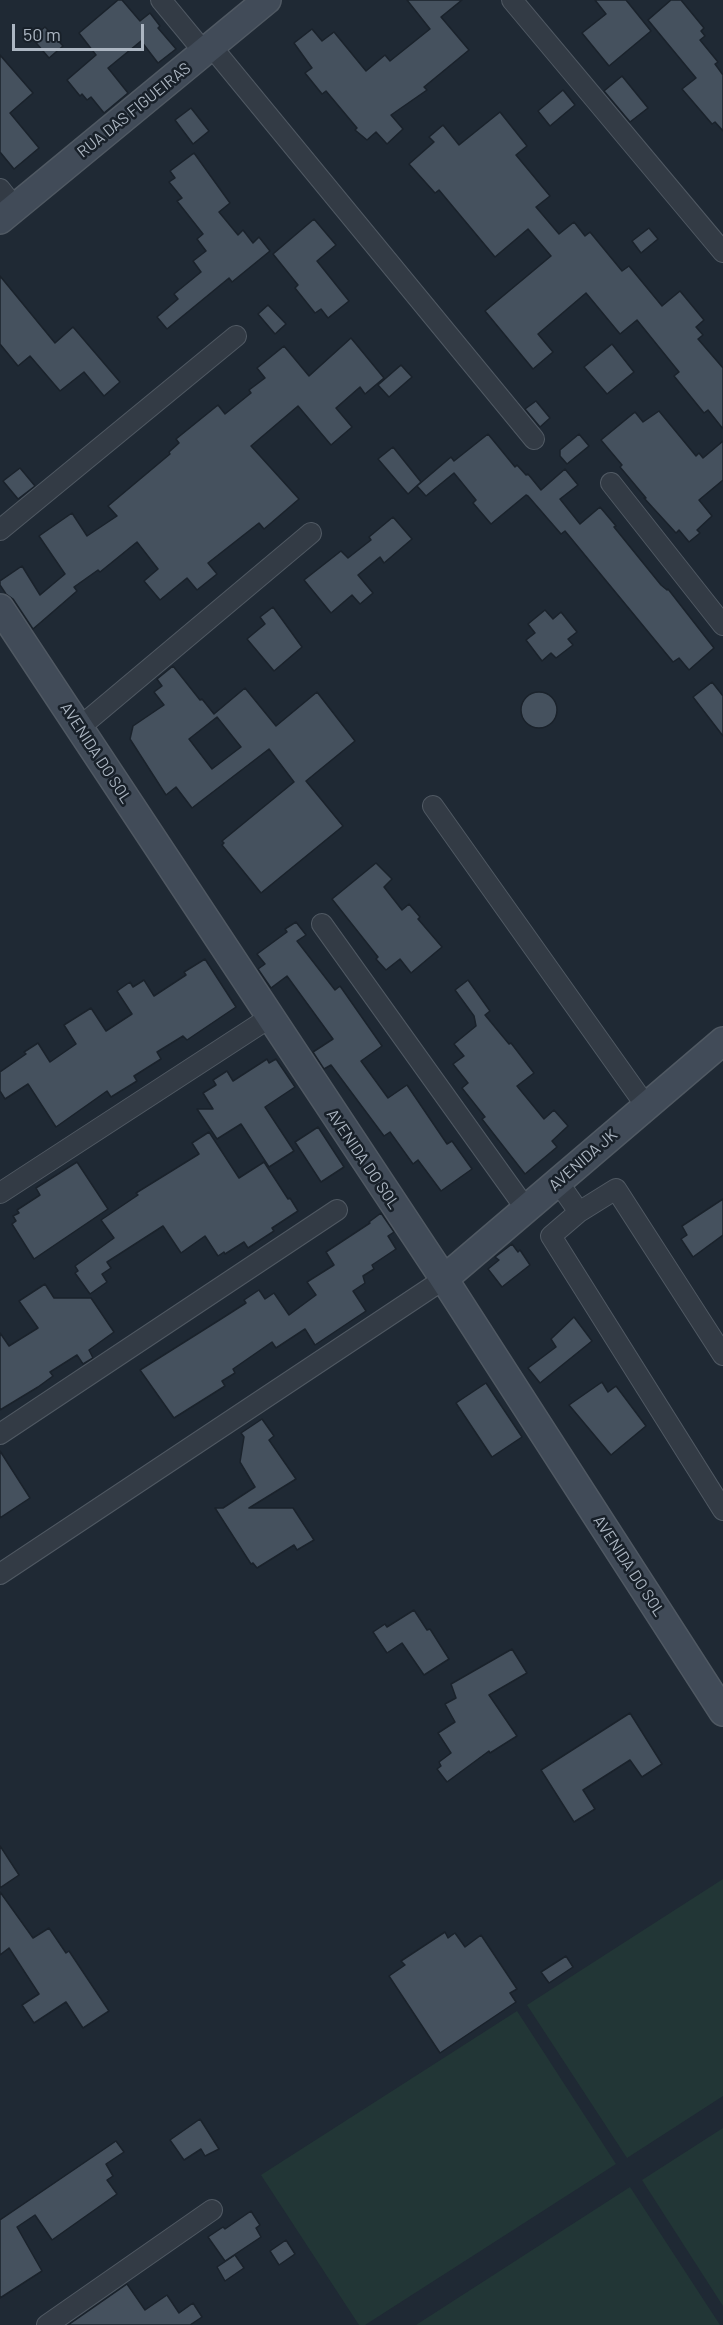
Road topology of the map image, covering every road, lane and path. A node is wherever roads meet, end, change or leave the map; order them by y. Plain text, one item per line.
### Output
1 (161, 0) edge
2 (267, 0) edge
3 (512, 0) edge
4 (208, 49) junction
5 (5, 206) edge
6 (723, 252) edge
7 (236, 336) dead end
8 (534, 439) dead end
9 (611, 483) dead end
10 (0, 530) edge
11 (311, 533) dead end
12 (0, 608) edge
13 (723, 625) edge
14 (80, 727) junction
15 (433, 806) dead end
16 (322, 924) dead end
17 (269, 1018) junction
18 (723, 1041) edge
19 (646, 1106) junction
20 (558, 1182) junction
21 (0, 1193) edge
22 (526, 1209) junction
23 (337, 1210) dead end
24 (579, 1212) junction
25 (444, 1280) junction
26 (723, 1355) edge
27 (0, 1434) edge
28 (723, 1510) edge
29 (0, 1574) edge
30 (723, 1713) edge
31 (212, 2210) dead end
32 (46, 2325) edge

1 - 4 street
2 - 4 street, RUA DAS FIGUEIRAS
3 - 6 street
4 - 5 street, RUA DAS FIGUEIRAS
4 - 8 street
7 - 10 street
9 - 13 street
11 - 14 street
12 - 14 street, AVENIDA DO SOL
14 - 17 street, AVENIDA DO SOL
15 - 19 street
16 - 22 street
17 - 21 street
17 - 25 street, AVENIDA DO SOL
18 - 19 street, AVENIDA JK
19 - 20 street, AVENIDA JK
20 - 22 street, AVENIDA JK
20 - 24 street
22 - 25 street, AVENIDA JK
23 - 27 street
24 - 26 street
24 - 28 street
25 - 29 street
25 - 30 street, AVENIDA DO SOL
31 - 32 street

